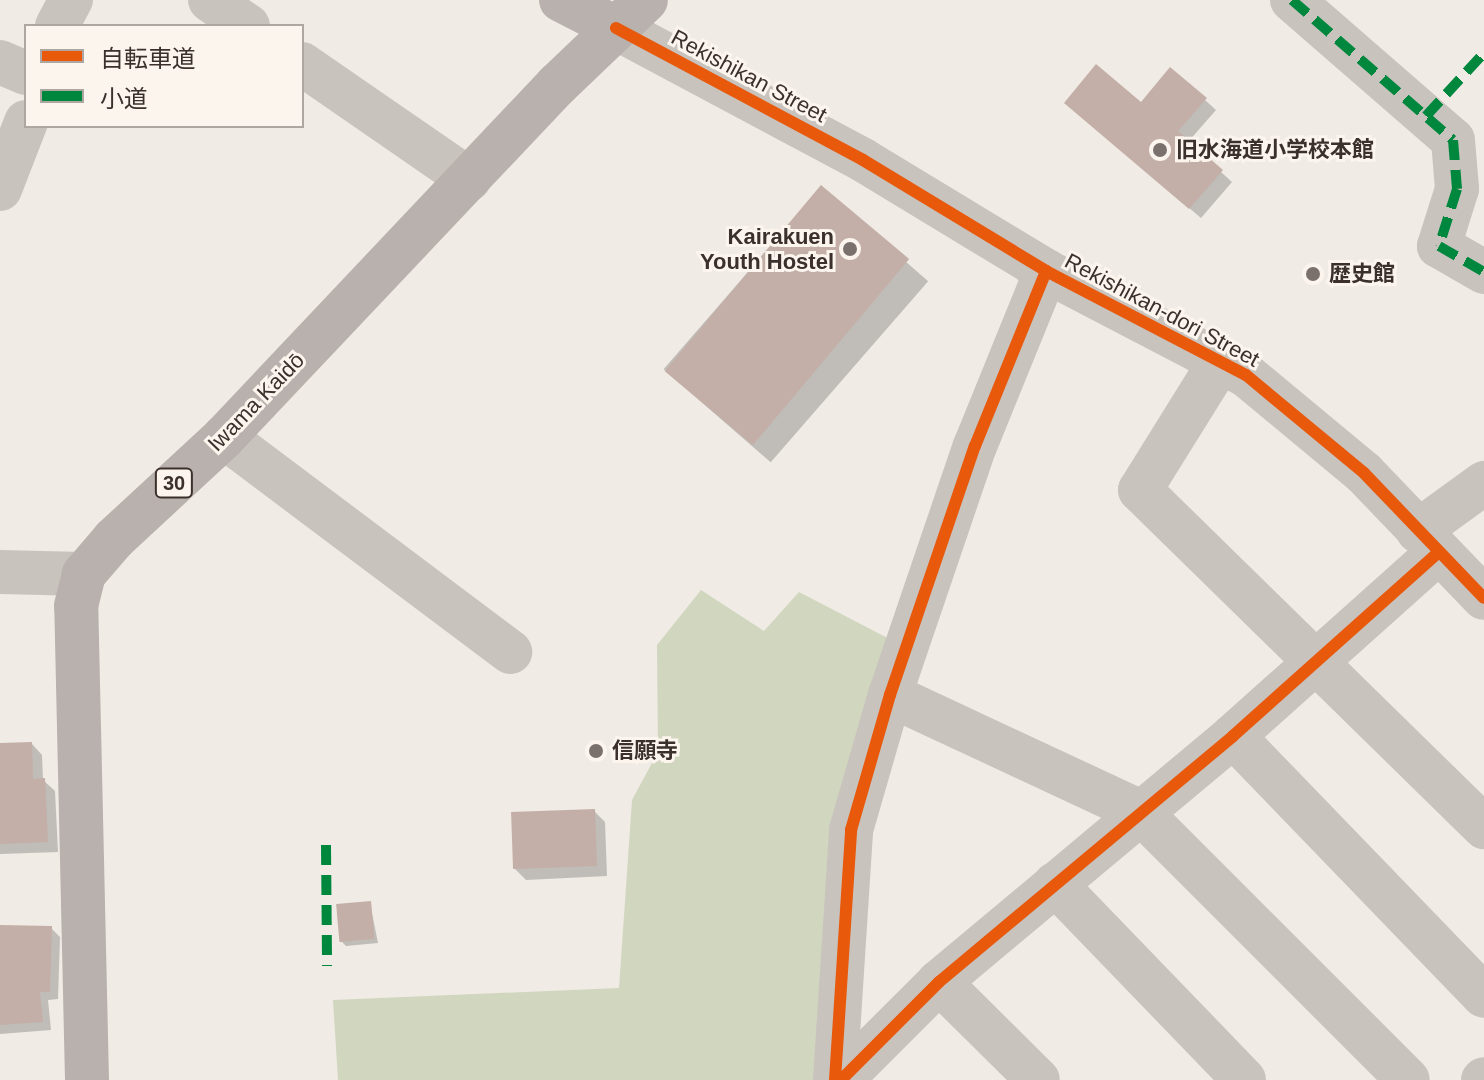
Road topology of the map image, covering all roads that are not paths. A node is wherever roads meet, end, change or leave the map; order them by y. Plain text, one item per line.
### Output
1 (71, 0) edge
2 (210, 0) edge
3 (561, 0) edge
4 (1292, 0) edge
5 (631, 14) edge
6 (58, 24) edge
7 (245, 24) edge
8 (0, 62) edge
9 (304, 65) edge
10 (24, 72) edge
11 (24, 127) edge
12 (469, 179) junction
13 (0, 189) edge
14 (1046, 271) junction
15 (1484, 272) edge
16 (1221, 360) junction
17 (224, 437) junction
18 (1484, 483) edge
19 (1428, 542) junction
20 (0, 572) edge
21 (84, 574) junction
22 (1484, 598) edge
23 (510, 652) dead end
24 (1318, 662) junction
25 (890, 695) junction
26 (1233, 736) junction
27 (1139, 811) junction
28 (1484, 827) edge
29 (1055, 884) junction
30 (939, 982) junction
31 (1484, 996) edge
32 (1219, 1072) edge
33 (87, 1080) edge
34 (835, 1080) edge
35 (841, 1080) edge
36 (1038, 1080) edge
37 (1408, 1080) edge

1 - 6 street
2 - 7 street
3 - 5 main road
4 - 15 street
5 - 12 main road, Iwama Kaidō / 30
5 - 14 street, Rekishikan Street
8 - 10 street
9 - 12 street
11 - 13 street
12 - 17 main road, Iwama Kaidō / 30
14 - 16 street, Rekishikan-dori Street
14 - 25 street
16 - 19 street, Rekishikan-dori Street
16 - 24 street
17 - 21 main road, Iwama Kaidō / 30
17 - 23 street
18 - 19 street
19 - 22 street, Rekishikan-dori Street
19 - 24 street
20 - 21 street
21 - 33 main road
24 - 26 street
24 - 28 street
25 - 27 street
25 - 34 street
26 - 27 street
26 - 31 street
27 - 29 street
27 - 37 street
29 - 30 street
29 - 32 street
30 - 35 street
30 - 36 street

